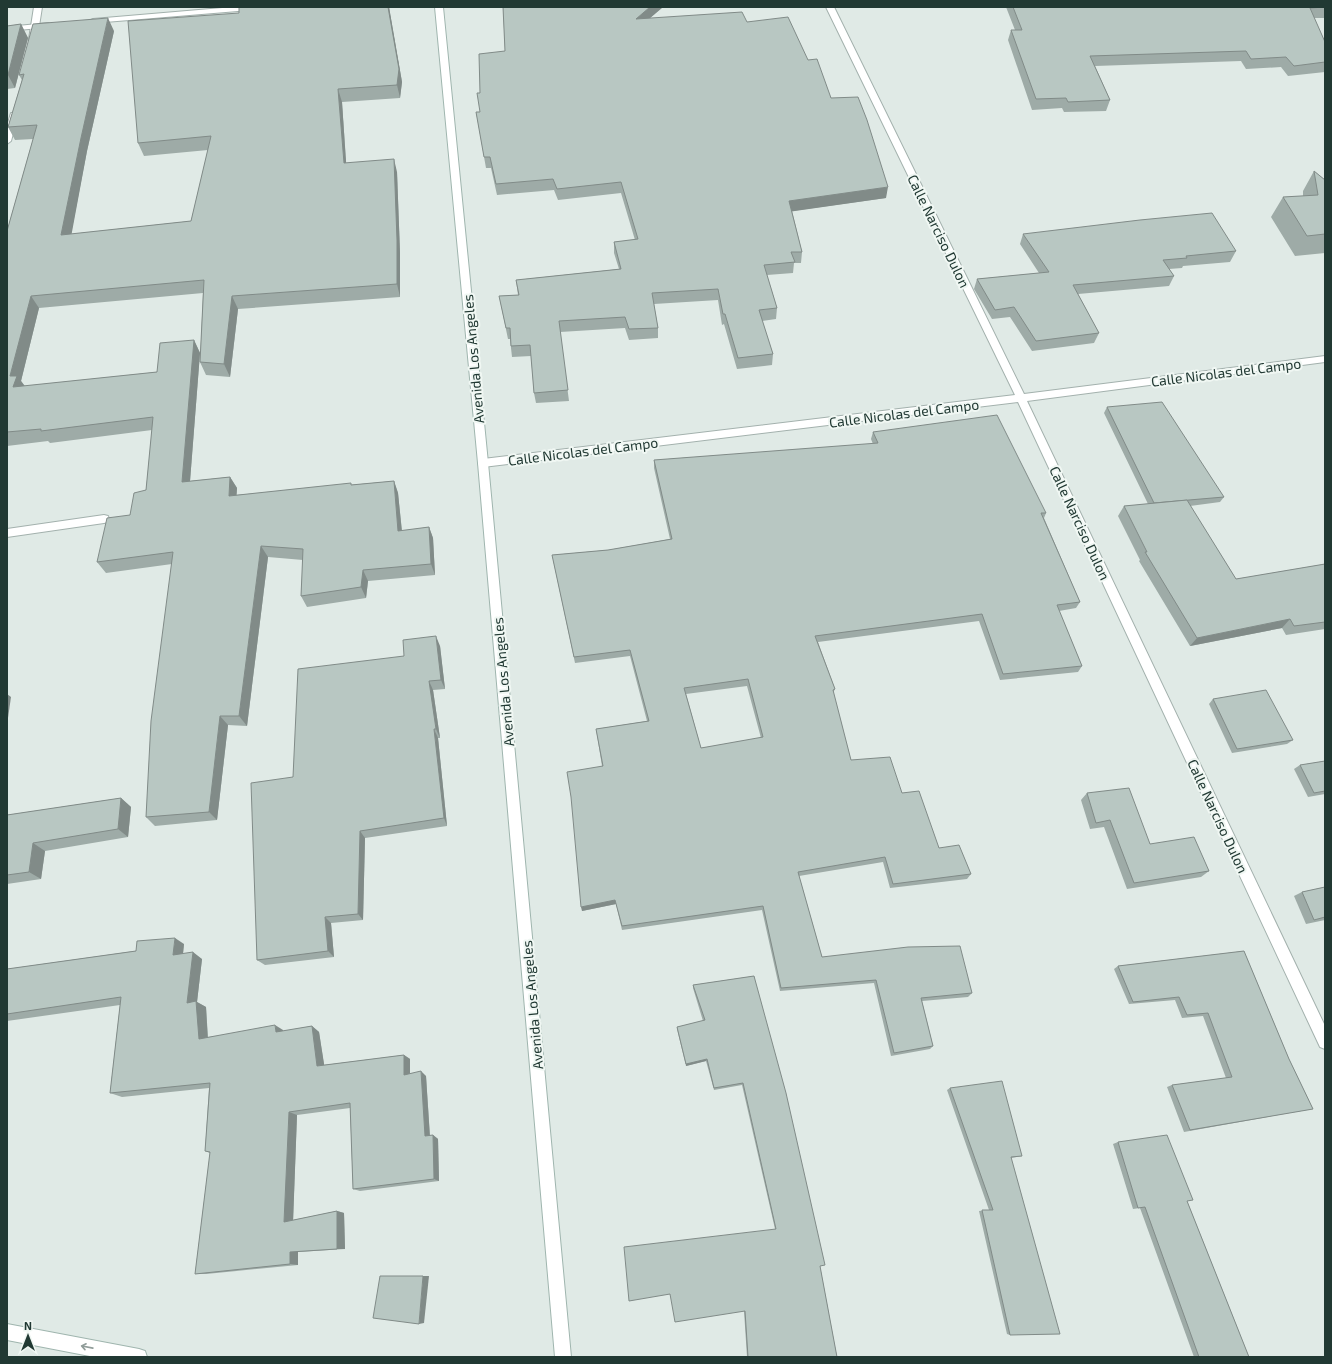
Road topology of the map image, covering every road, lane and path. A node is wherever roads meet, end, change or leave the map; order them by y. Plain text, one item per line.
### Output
1 (38, 7) edge
2 (261, 7) edge
3 (439, 7) edge
4 (830, 7) edge
5 (88, 22) edge
6 (57, 24) edge
7 (34, 26) junction
8 (7, 29) edge
9 (32, 44) edge
10 (17, 103) edge
11 (7, 141) edge
12 (1325, 359) edge
13 (1021, 398) junction
14 (483, 464) junction
15 (104, 519) dead end
16 (7, 533) edge
17 (1325, 1042) edge
18 (7, 1332) edge
19 (139, 1357) edge
20 (563, 1357) edge

1 - 7 street
2 - 5 street
3 - 14 street, Avenida Los Angeles
4 - 13 street, Calle Narciso Dulon
6 - 7 street
7 - 8 street
7 - 9 street
10 - 11 street
12 - 13 street, Calle Nicolas del Campo
13 - 14 street, Calle Nicolas del Campo
13 - 17 street, Calle Narciso Dulon
14 - 20 street, Avenida Los Angeles
15 - 16 street
19 -> 18 street

